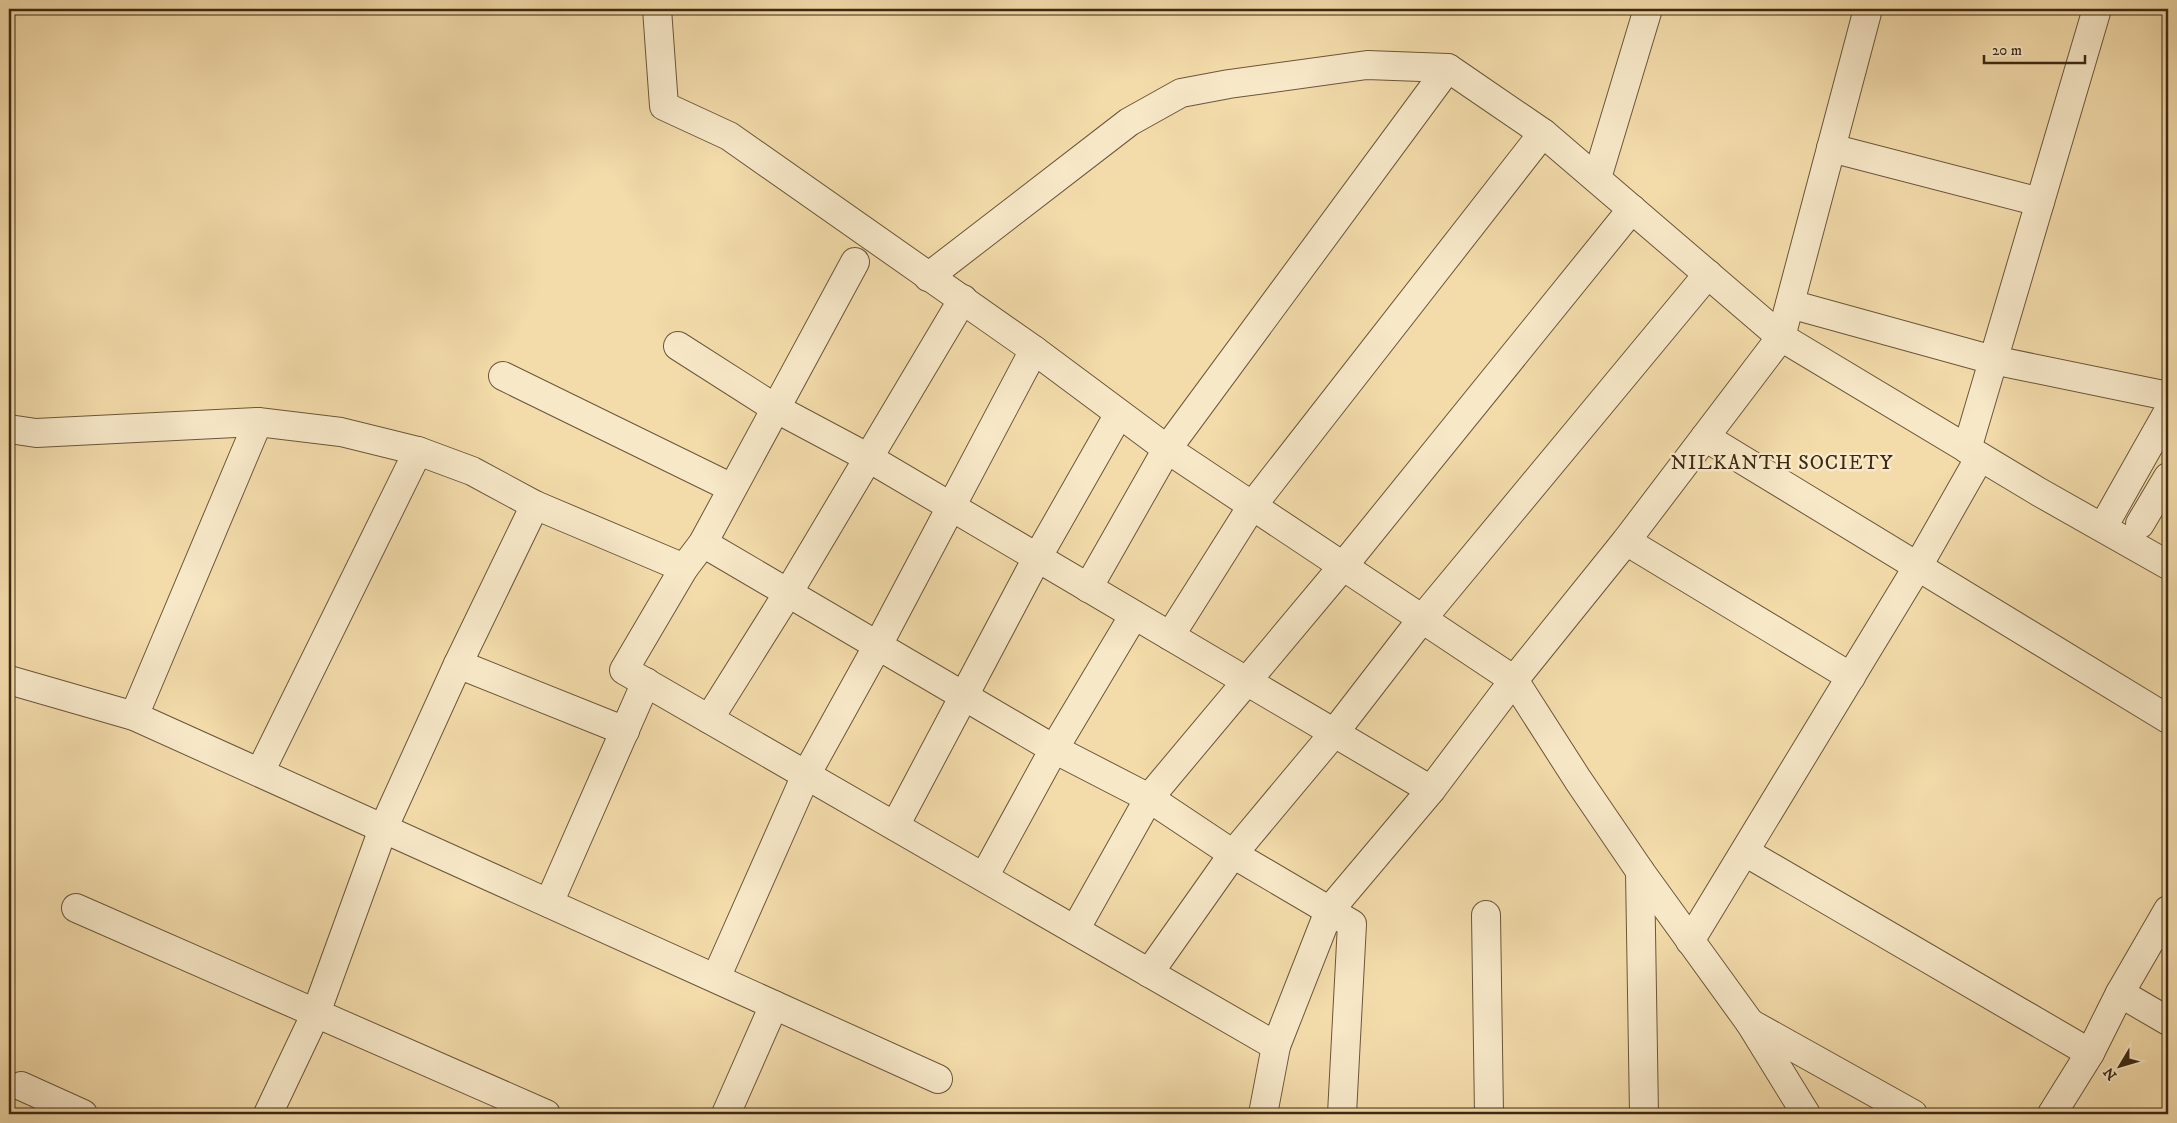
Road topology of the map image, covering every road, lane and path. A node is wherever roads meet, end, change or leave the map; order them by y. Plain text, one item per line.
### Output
1 (657, 9) edge
2 (1648, 9) edge
3 (1868, 9) edge
4 (2097, 9) edge
5 (1448, 68) junction
6 (1543, 133) junction
7 (1831, 148) junction
8 (1597, 178) junction
9 (2040, 202) junction
10 (1632, 209) junction
11 (855, 262) dead end
12 (1708, 274) junction
13 (928, 277) junction
14 (963, 299) junction
15 (1790, 304) junction
16 (1781, 337) junction
17 (678, 346) dead end
18 (1034, 350) junction
19 (1993, 360) junction
20 (503, 376) dead end
21 (2168, 396) edge
22 (775, 408) junction
23 (2168, 412) edge
24 (1119, 414) junction
25 (258, 422) junction
26 (9, 429) edge
27 (1705, 437) junction
28 (1167, 449) junction
29 (418, 451) junction
30 (1974, 453) junction
31 (867, 457) junction
32 (2168, 477) edge
33 (732, 488) junction
34 (535, 505) junction
35 (1252, 506) junction
36 (952, 507) junction
37 (2140, 524) dead end
38 (2103, 527) junction
39 (1626, 541) junction
40 (702, 543) junction
41 (1038, 558) junction
42 (1344, 565) junction
43 (2168, 565) edge
44 (1918, 566) junction
45 (684, 568) junction
46 (1088, 588) junction
47 (788, 593) junction
48 (1134, 615) junction
49 (1422, 619) junction
50 (1170, 636) junction
51 (878, 645) junction
52 (458, 664) junction
53 (1851, 677) junction
54 (9, 680) edge
55 (1514, 680) junction
56 (1246, 681) junction
57 (646, 682) junction
58 (964, 696) junction
59 (134, 716) junction
60 (709, 719) junction
61 (2168, 719) edge
62 (625, 731) junction
63 (1334, 733) junction
64 (1054, 749) junction
65 (260, 772) junction
66 (806, 775) junction
67 (1431, 790) junction
68 (1149, 798) junction
69 (894, 826) junction
70 (383, 828) junction
71 (1745, 852) junction
72 (1233, 854) junction
73 (1640, 870) junction
74 (984, 877) junction
75 (549, 903) junction
76 (76, 908) dead end
77 (2168, 910) edge
78 (1329, 911) junction
79 (1486, 915) dead end
80 (1075, 930) junction
81 (1690, 941) junction
82 (1149, 973) junction
83 (716, 978) junction
84 (2120, 993) junction
85 (774, 1005) junction
86 (316, 1013) junction
87 (2168, 1022) edge
88 (1750, 1023) junction
89 (1276, 1046) junction
90 (2090, 1053) junction
91 (938, 1079) dead end
92 (21, 1086) dead end
93 (2057, 1112) edge
94 (83, 1114) edge
95 (268, 1114) edge
96 (546, 1114) edge
97 (726, 1114) edge
98 (1263, 1114) edge
99 (1342, 1114) edge
100 (1489, 1114) edge
101 (1644, 1114) edge
102 (1806, 1114) edge
103 (1913, 1114) edge

1 - 13 street
2 - 8 street
3 - 7 street
4 - 9 street
5 - 6 street
5 - 13 street
5 - 28 street
6 - 8 street
6 - 35 street
7 - 9 street
7 - 15 street
8 - 10 street
9 - 19 street
10 - 12 street
10 - 42 street
11 - 22 street
12 - 16 street
12 - 49 street
13 - 14 street
14 - 18 street
14 - 31 street
15 - 16 street
15 - 19 street
16 - 27 street
16 - 30 street
17 - 22 street
18 - 24 street
18 - 36 street
19 - 21 street
19 - 30 street
20 - 33 street
22 - 31 street
22 - 33 street
23 - 38 street
24 - 28 street
24 - 41 street
25 - 26 street
25 - 29 street
25 - 59 street
27 - 39 street
27 - 44 street
28 - 35 street
28 - 46 street
29 - 34 street
29 - 65 street
30 - 38 street
30 - 44 street
31 - 36 street
31 - 47 street
32 - 37 street
33 - 40 street
34 - 45 street
34 - 52 street
35 - 42 street
35 - 50 street
36 - 41 street
36 - 51 street
38 - 43 street
39 - 53 street
39 - 55 street
40 - 45 street
40 - 47 street
41 - 46 street
41 - 58 street
42 - 49 street
42 - 56 street
44 - 53 street
44 - 61 street
45 - 57 street
46 - 48 street
47 - 51 street
47 - 60 street
48 - 50 street
48 - 64 street
49 - 55 street
49 - 63 street
50 - 56 street
51 - 58 street
51 - 66 street
52 - 62 street
52 - 70 street
53 - 71 street
54 - 59 street
55 - 67 street
55 - 73 street
56 - 63 street
56 - 68 street
57 - 60 street
57 - 62 street
58 - 64 street
58 - 69 street
59 - 65 street
60 - 66 street
62 - 75 street
63 - 67 street
63 - 72 street
64 - 68 street
64 - 74 street
65 - 70 street
66 - 69 street
66 - 83 street
67 - 78 street
68 - 72 street
68 - 80 street
69 - 74 street
70 - 75 street
70 - 86 street
71 - 81 street
71 - 90 street
72 - 78 street
72 - 82 street
73 - 81 street
73 - 101 street
74 - 80 street
75 - 83 street
76 - 86 street
77 - 84 street
78 - 89 street
78 - 99 street
79 - 100 street
80 - 82 street
81 - 88 street
82 - 89 street
83 - 85 street
84 - 87 street
84 - 90 street
85 - 91 street
85 - 97 street
86 - 95 street
86 - 96 street
88 - 102 street
88 - 103 street
89 - 98 street
90 - 93 street
92 - 94 street

